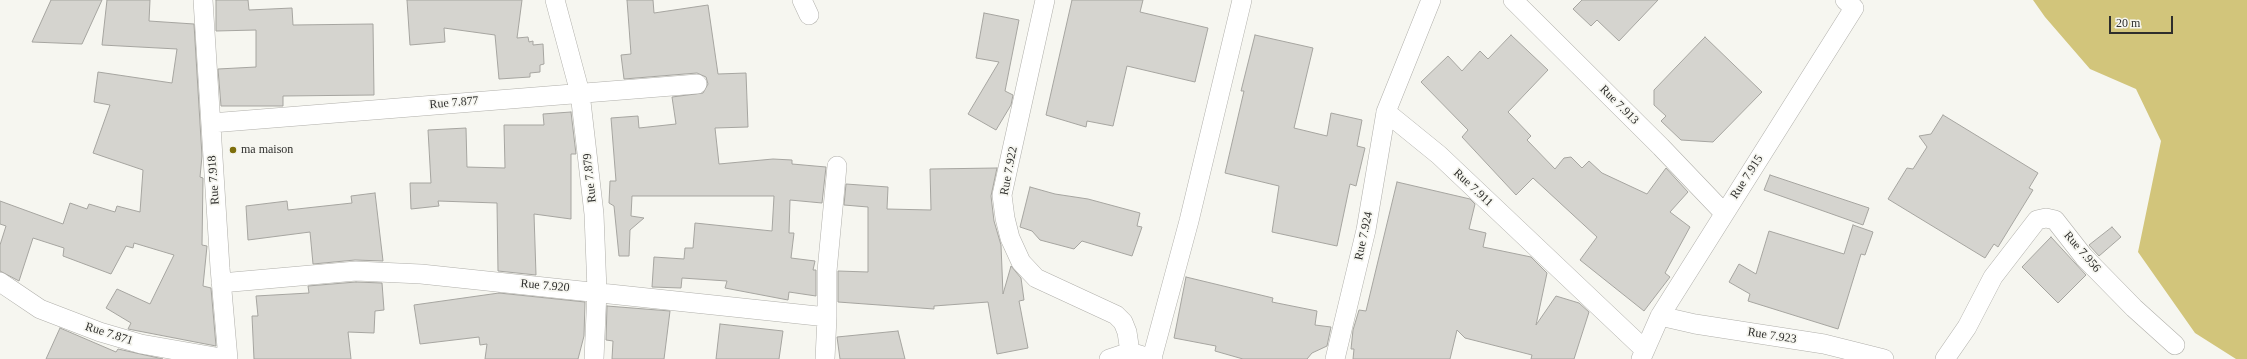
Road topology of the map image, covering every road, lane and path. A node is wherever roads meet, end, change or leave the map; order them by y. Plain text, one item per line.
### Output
1 (202, 0) edge
2 (555, 0) edge
3 (1045, 0) edge
4 (1242, 0) edge
5 (1431, 0) edge
6 (1513, 0) edge
7 (1853, 3) edge
8 (697, 84) dead end
9 (580, 93) junction
10 (1386, 112) junction
11 (210, 123) junction
12 (837, 166) dead end
13 (1724, 213) junction
14 (0, 282) edge
15 (221, 283) junction
16 (597, 291) junction
17 (1660, 316) junction
18 (827, 317) junction
19 (2175, 345) dead end
20 (1130, 352) junction
21 (1643, 354) edge
22 (228, 359) edge
23 (594, 359) edge
24 (825, 359) edge
25 (1109, 359) edge
26 (1153, 359) edge
27 (1335, 359) edge
28 (1884, 359) edge
29 (1945, 359) edge

1 - 11 street, Rue 7.918
2 - 9 street, Rue 7.879
3 - 20 street, Rue 7.922
4 - 26 street
5 - 10 street
6 - 13 street, Rue 7.913
7 - 13 street, Rue 7.915
8 - 9 street, Rue 7.877
9 - 11 street, Rue 7.877
9 - 16 street, Rue 7.879
10 - 21 street, Rue 7.911
10 - 27 street, Rue 7.924
11 - 15 street, Rue 7.918
12 - 18 street
13 - 17 street, Rue 7.915
14 - 22 street, Rue 7.871
15 - 16 street, Rue 7.920
15 - 22 street, Rue 7.918
16 - 18 street, Rue 7.920
16 - 23 street, Rue 7.879
17 - 21 street, Rue 7.915
17 - 28 street, Rue 7.923
18 - 24 street
19 - 29 street, Rue 7.956
20 - 25 street
20 - 26 street

